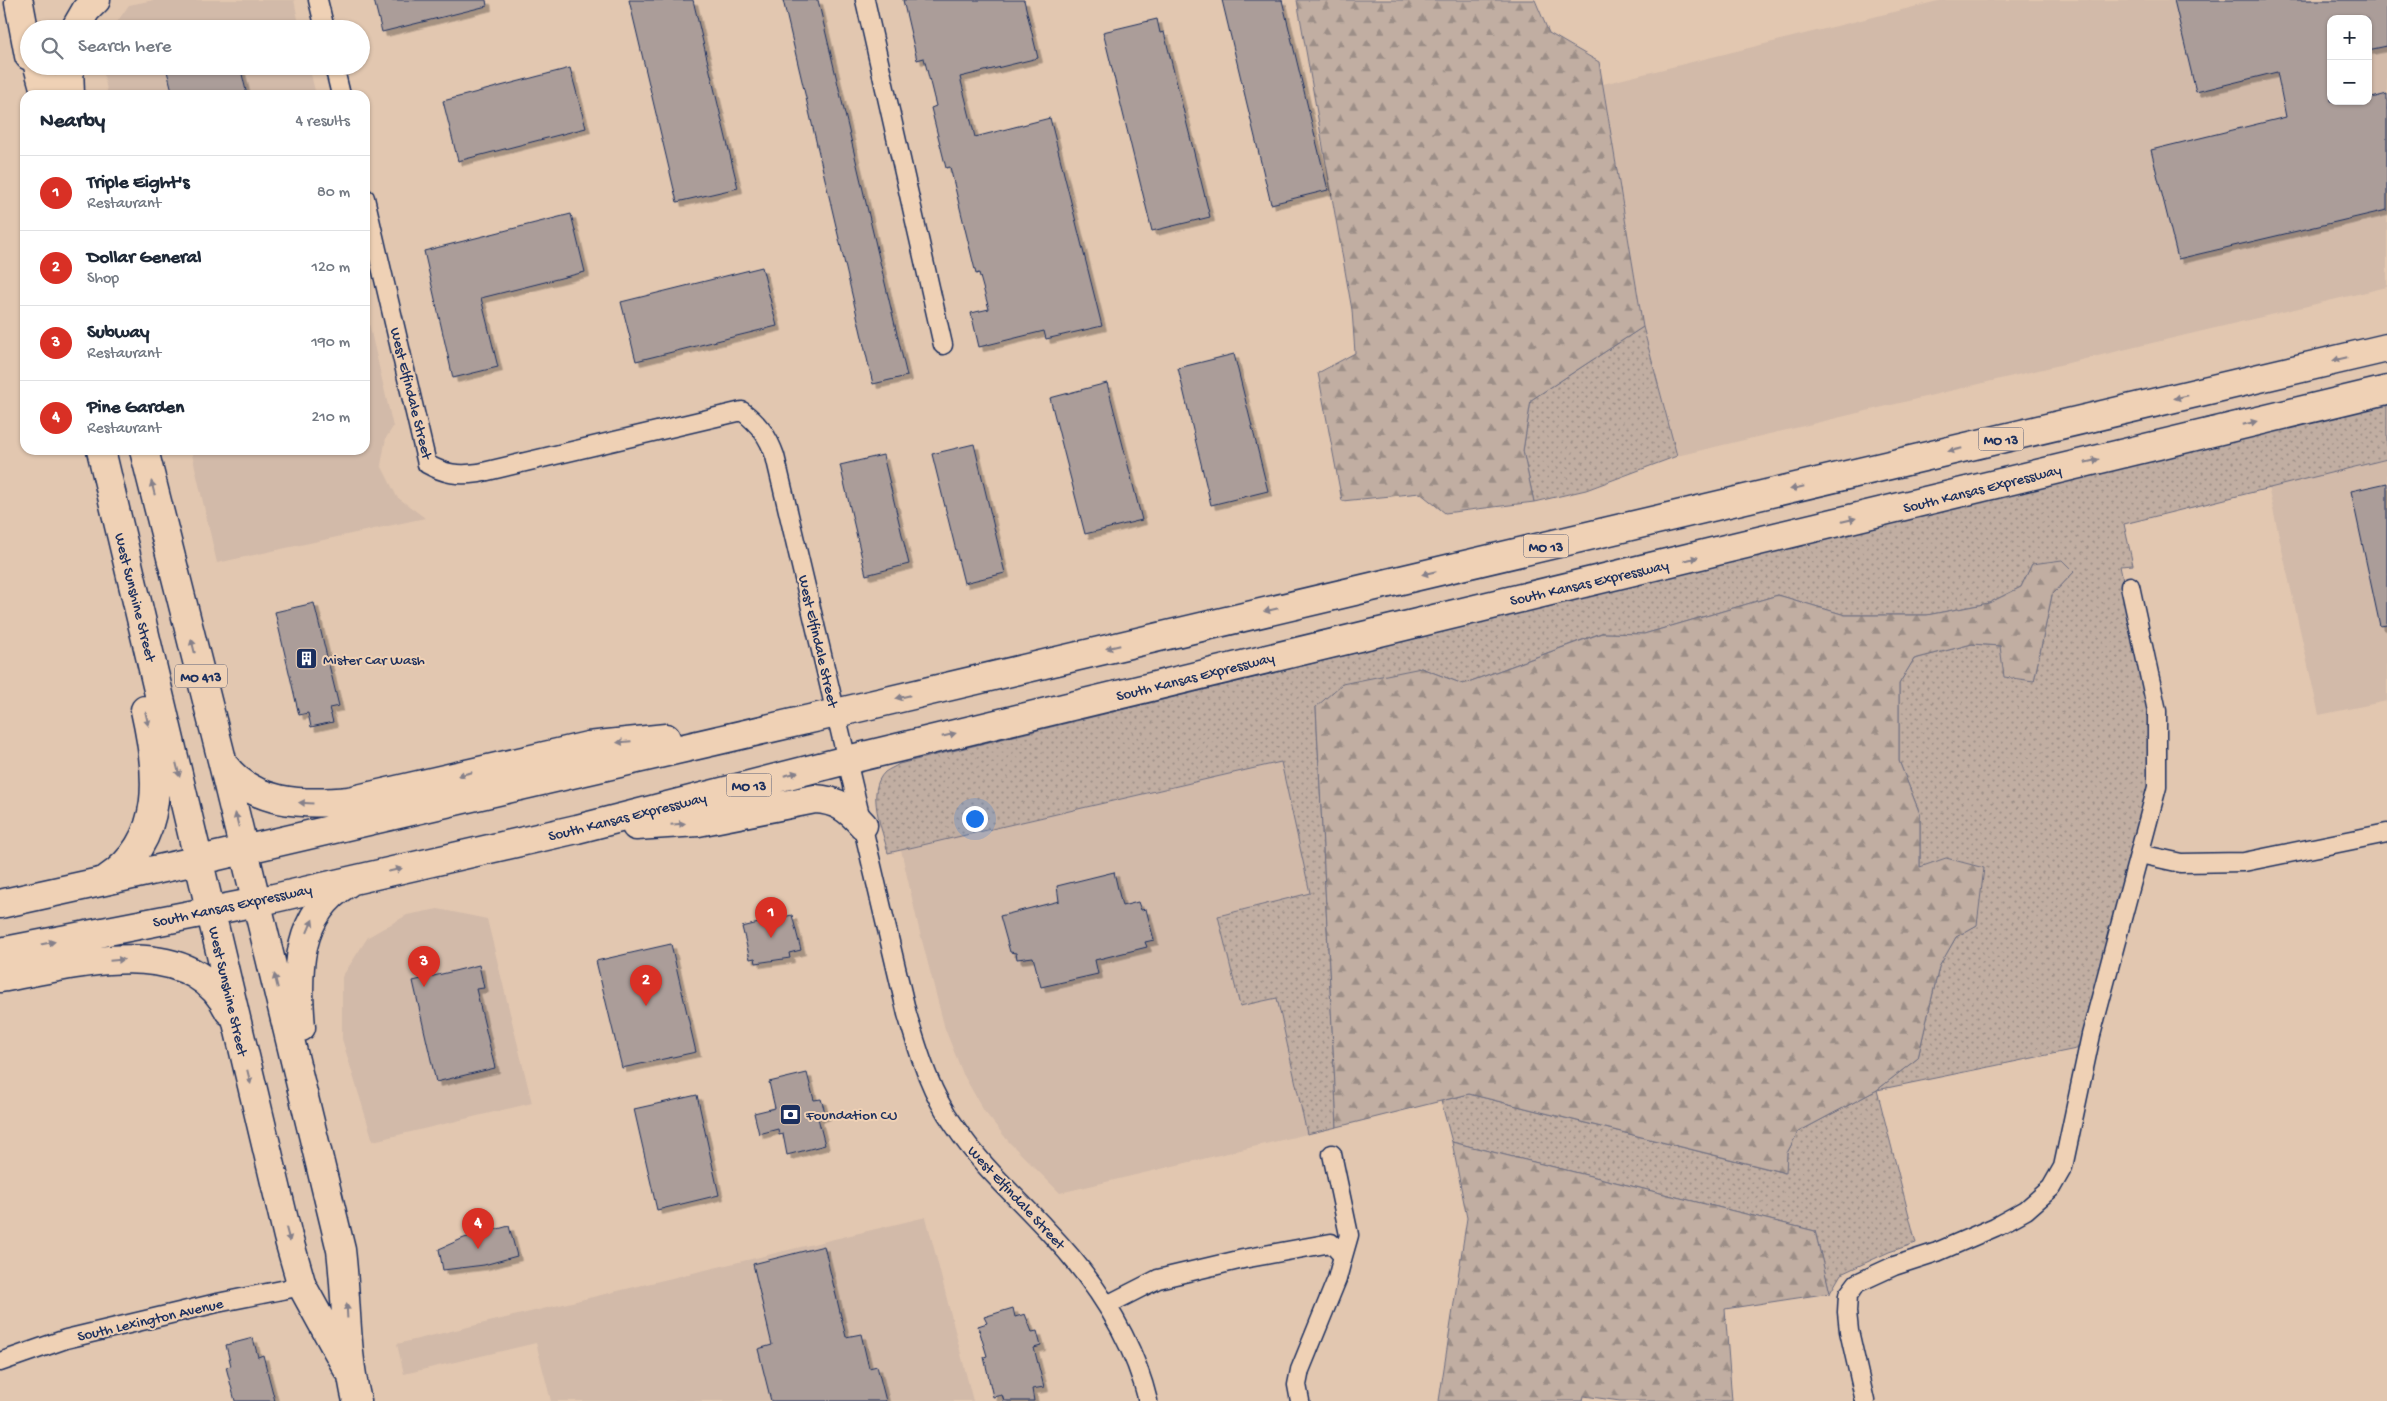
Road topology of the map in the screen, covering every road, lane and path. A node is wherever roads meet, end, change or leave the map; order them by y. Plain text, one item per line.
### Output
1 (96, 0) edge
2 (318, 0) edge
3 (865, 0) edge
4 (23, 1) edge
5 (25, 20) edge
6 (26, 20) edge
7 (80, 20) edge
8 (323, 20) edge
9 (32, 75) edge
10 (40, 75) edge
11 (69, 75) edge
12 (336, 75) edge
13 (35, 90) edge
14 (45, 90) edge
15 (70, 90) edge
16 (340, 90) edge
17 (370, 219) edge
18 (943, 345) dead end
19 (2387, 348) edge
20 (2387, 390) edge
21 (145, 455) edge
22 (102, 457) edge
23 (2130, 586) dead end
24 (836, 713) junction
25 (743, 734) junction
26 (847, 760) junction
27 (223, 764) junction
28 (863, 825) junction
29 (577, 829) junction
30 (2387, 833) edge
31 (244, 850) junction
32 (2140, 854) junction
33 (200, 860) junction
34 (355, 879) junction
35 (102, 882) junction
36 (257, 902) junction
37 (0, 904) edge
38 (211, 910) junction
39 (0, 952) edge
40 (0, 978) edge
41 (236, 1027) junction
42 (1332, 1154) dead end
43 (341, 1250) junction
44 (1343, 1256) junction
45 (302, 1286) junction
46 (1108, 1305) junction
47 (0, 1362) edge
48 (354, 1389) edge
49 (1148, 1401) edge
50 (1300, 1401) edge
51 (1865, 1401) edge

1 - 7 main road
2 - 8 street
3 - 18 street
4 - 5 main road
4 - 6 main road
9 - 13 main road
10 - 14 main road
11 - 15 main road
12 - 16 street
17 - 24 street, West Elfindale Street
19 -> 24 main road, MO 13
26 -> 20 main road, South Kansas Expressway / MO 13
27 -> 21 main road, West Sunshine Street / MO 413
22 -> 33 main road, West Sunshine Street / MO 413
22 -> 35 main road
23 - 32 street
24 - 25 main road, MO 13
24 - 26 street, West Elfindale Street
25 -> 27 main road
25 - 31 main road, MO 13
26 - 28 street, West Elfindale Street
29 -> 26 main road, South Kansas Expressway / MO 13
31 -> 27 main road, West Sunshine Street / MO 413
29 -> 28 main road
28 - 46 street, West Elfindale Street
34 -> 29 main road, South Kansas Expressway / MO 13
30 - 32 street
31 - 33 main road, MO 13
31 - 36 main road, West Sunshine Street / MO 413
32 - 51 street
33 - 35 main road, MO 13
33 - 38 main road, West Sunshine Street / MO 413
34 - 36 main road, South Kansas Expressway / MO 13
43 -> 34 main road
35 - 37 main road, MO 13
36 - 38 main road, South Kansas Expressway / MO 13
43 -> 36 main road, West Sunshine Street
39 -> 38 main road, South Kansas Expressway / MO 13
38 - 41 main road, West Sunshine Street
40 -> 41 main road
41 -> 45 main road, West Sunshine Street
42 - 44 street
48 -> 43 main road, West Sunshine Street
44 - 46 street
44 - 50 street
45 - 47 street, South Lexington Avenue
45 - 48 main road, West Sunshine Street
46 - 49 street, West Elfindale Street

